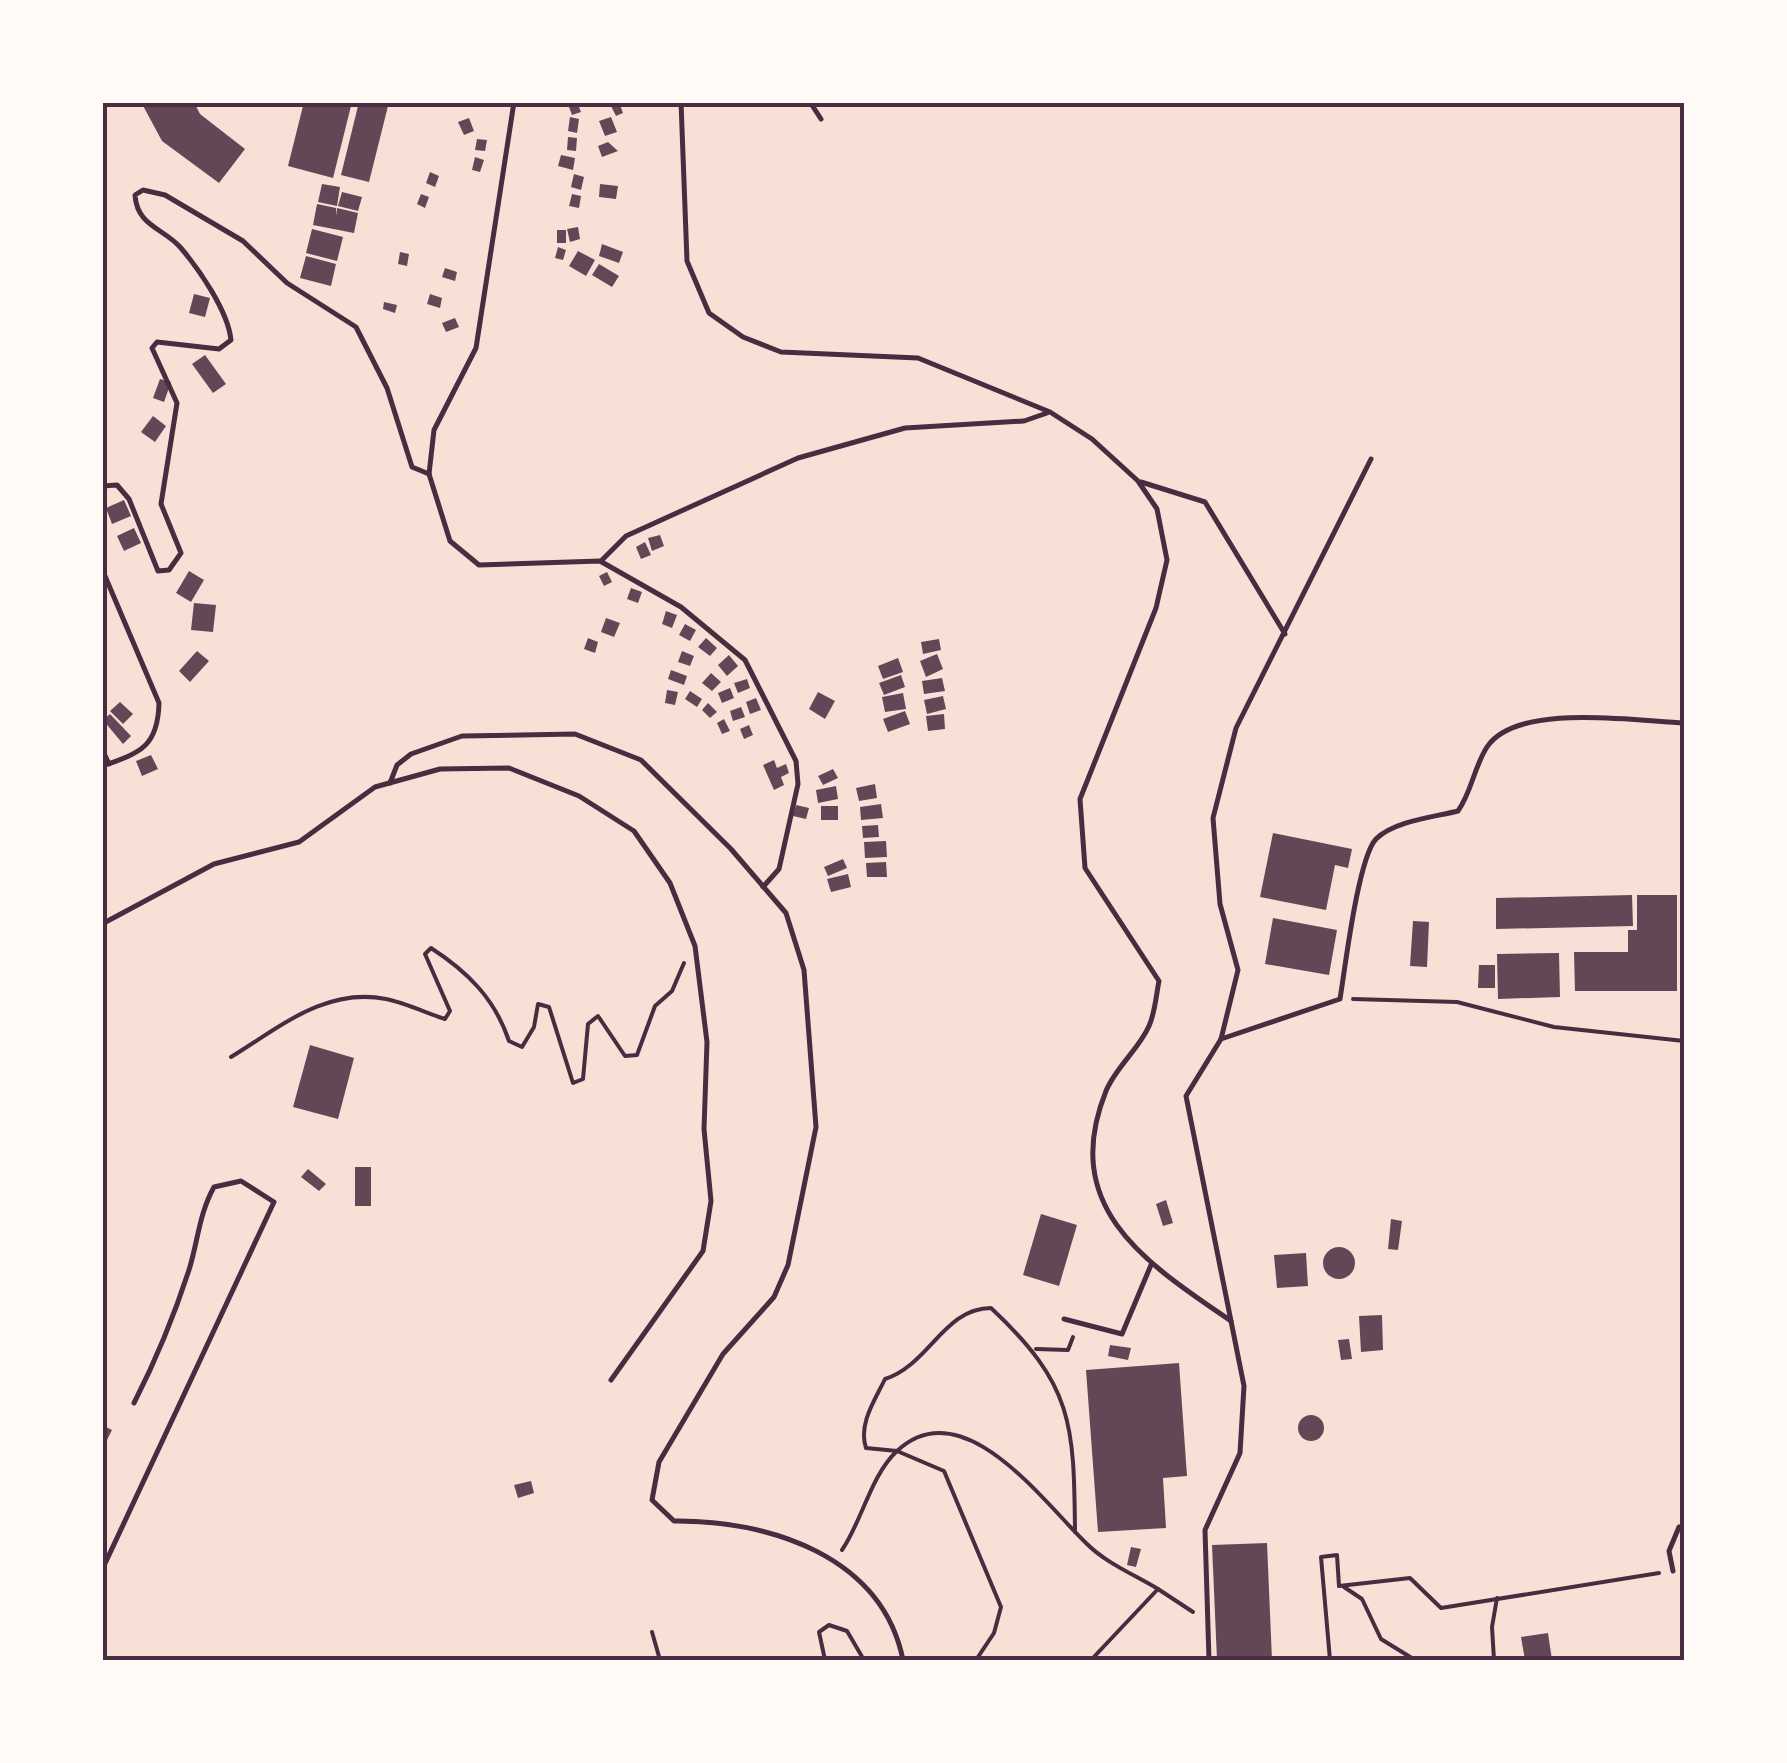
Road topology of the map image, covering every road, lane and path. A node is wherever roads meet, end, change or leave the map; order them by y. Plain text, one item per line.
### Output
1 (514, 102) edge
2 (681, 102) edge
3 (810, 102) edge
4 (821, 120) dead end
5 (1050, 412) junction
6 (1372, 459) dead end
7 (429, 474) junction
8 (1138, 481) junction
9 (102, 486) edge
10 (600, 561) junction
11 (102, 569) edge
12 (1285, 634) junction
13 (1684, 723) edge
14 (102, 749) edge
15 (106, 765) edge
16 (390, 783) junction
17 (763, 887) junction
18 (102, 924) edge
19 (695, 946) junction
20 (1340, 999) junction
21 (1221, 1039) junction
22 (1684, 1041) edge
23 (231, 1057) dead end
24 (1151, 1265) junction
25 (1064, 1320) dead end
26 (1230, 1321) junction
27 (1078, 1323) junction
28 (1035, 1349) junction
29 (611, 1380) dead end
30 (134, 1403) dead end
31 (897, 1451) junction
32 (1684, 1526) edge
33 (1076, 1532) junction
34 (836, 1558) junction
35 (102, 1570) edge
36 (1673, 1571) joint
37 (1339, 1586) junction
38 (1158, 1590) junction
39 (1497, 1598) junction
40 (1206, 1620) junction
41 (652, 1632) dead end
42 (660, 1660) edge
43 (825, 1660) edge
44 (864, 1660) edge
45 (904, 1660) edge
46 (976, 1660) edge
47 (1091, 1660) edge
48 (1209, 1660) edge
49 (1330, 1660) edge
50 (1415, 1660) edge
51 (1494, 1660) edge

1 - 7 lane
2 - 5 lane
3 - 4 lane
5 - 8 lane
5 - 10 lane
6 - 12 lane
7 - 9 lane
7 - 10 lane
8 - 12 lane
8 - 24 lane
10 - 17 lane
11 - 15 lane
12 - 21 lane
13 - 20 lane
14 - 15 lane
16 - 17 lane
16 - 18 lane
16 - 19 lane
17 - 34 lane
19 - 23 path
19 - 29 lane
20 - 21 lane
20 - 22 path
21 - 26 lane
24 - 26 lane
24 - 27 lane
25 - 27 lane
26 - 40 lane
27 - 28 path
28 - 31 path
28 - 33 path
30 - 35 lane
31 - 33 path
31 - 34 path
31 - 46 path
32 - 36 lane
33 - 38 path
34 - 45 lane
36 - 39 path
37 - 39 path
37 - 49 path
37 - 50 path
38 - 40 path
38 - 47 path
39 - 51 path
40 - 48 lane
41 - 42 path
43 - 44 path

